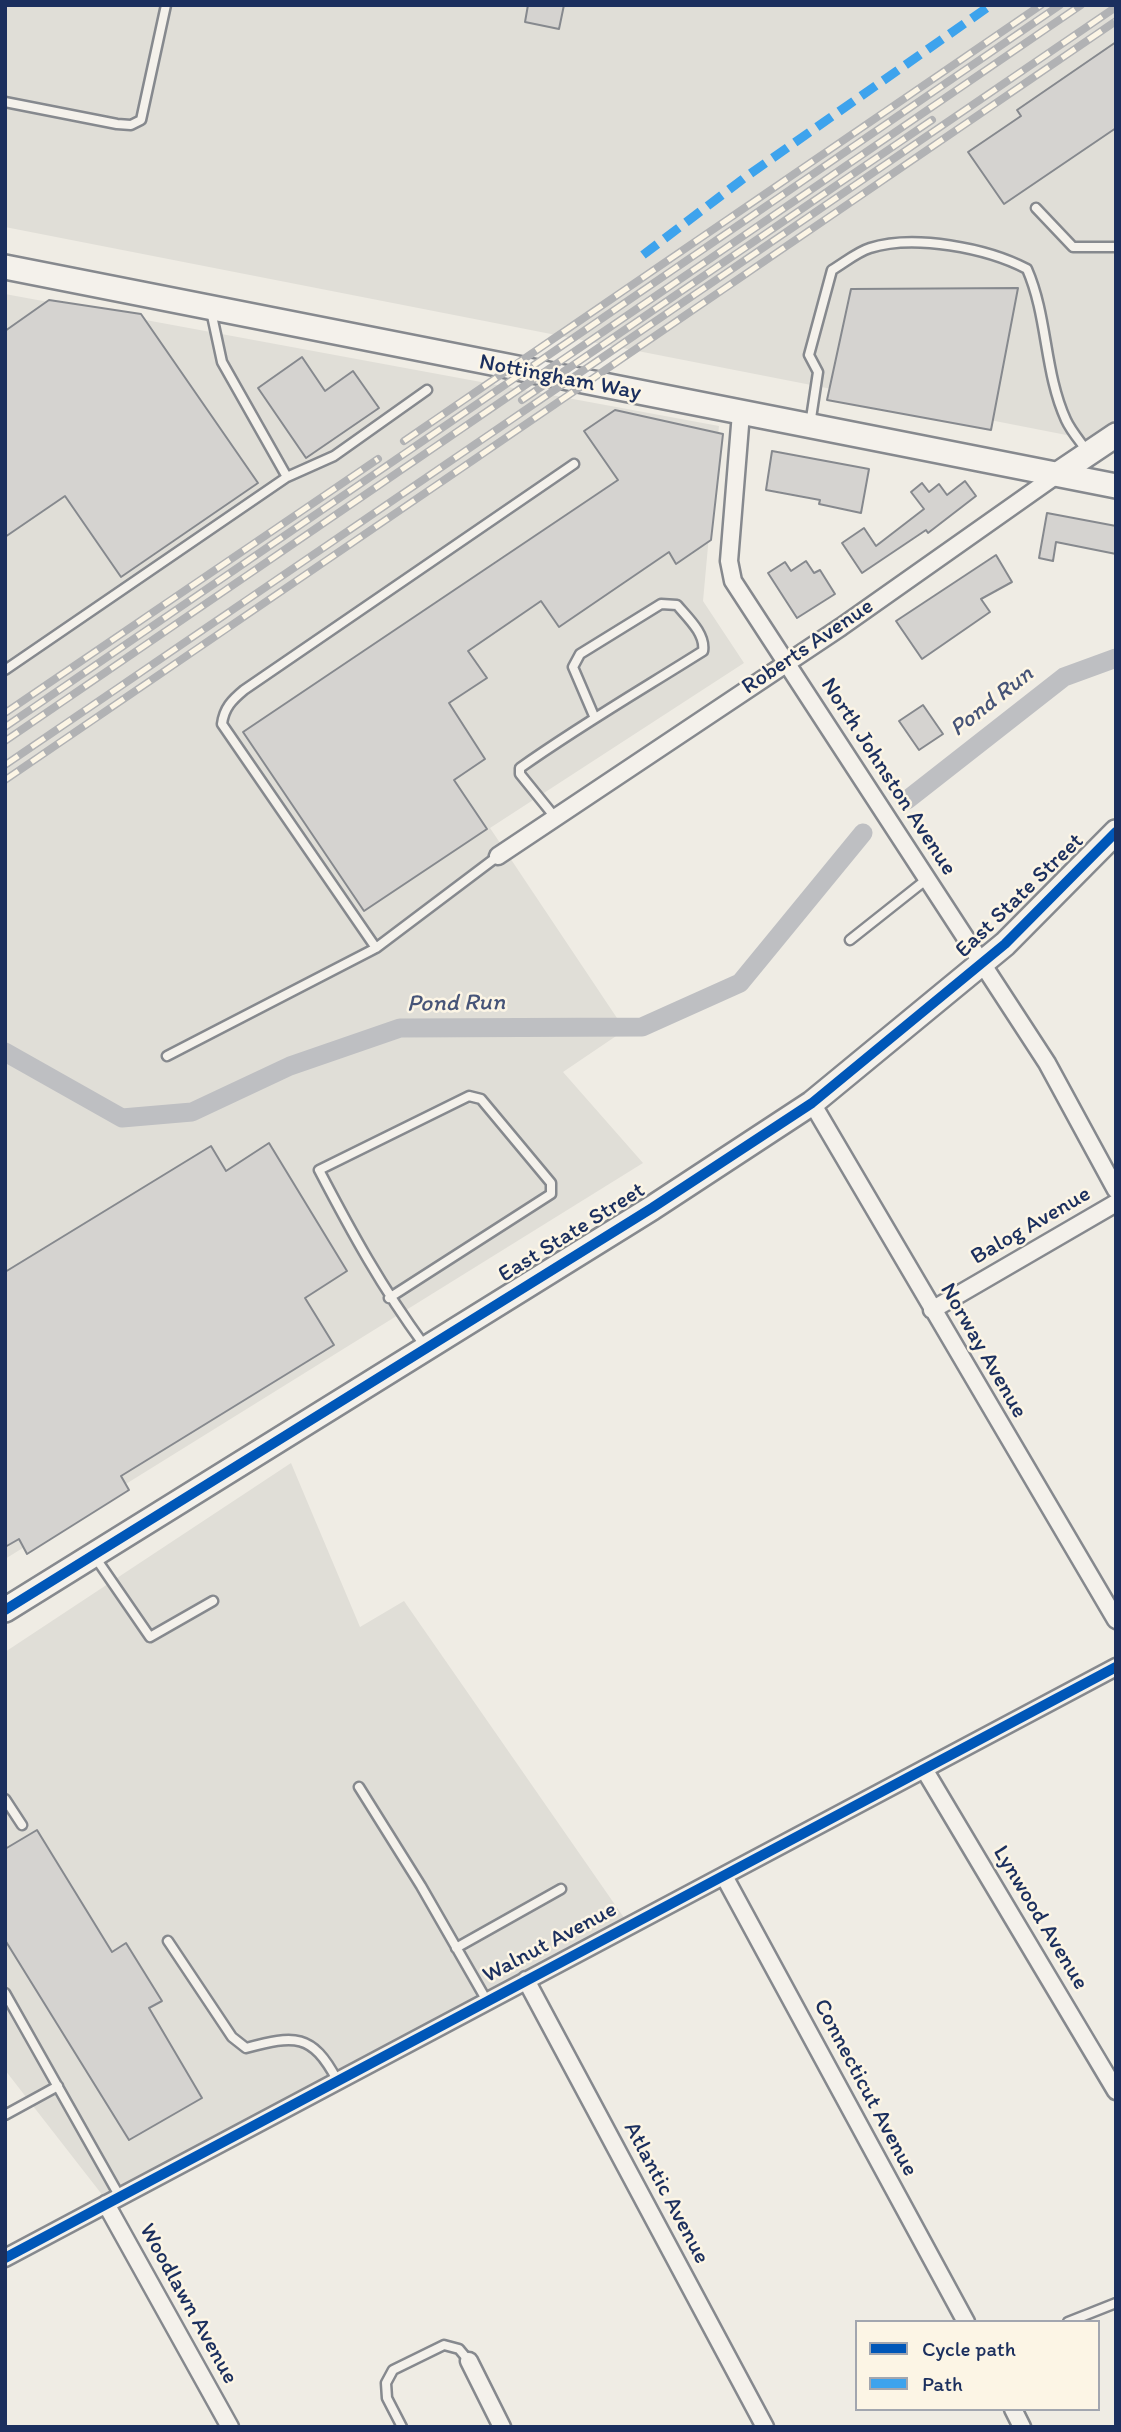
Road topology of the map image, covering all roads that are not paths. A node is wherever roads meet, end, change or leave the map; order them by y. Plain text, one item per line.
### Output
1 (166, 5) edge
2 (5, 102) edge
3 (1036, 208) dead end
4 (1116, 247) edge
5 (5, 267) edge
6 (211, 308) junction
7 (427, 390) dead end
8 (741, 413) junction
9 (810, 426) junction
10 (1116, 435) edge
11 (1089, 454) junction
12 (574, 464) dead end
13 (1058, 474) junction
14 (287, 477) junction
15 (1116, 486) edge
16 (787, 663) junction
17 (5, 670) edge
18 (597, 715) junction
19 (554, 816) junction
20 (1116, 832) edge
21 (498, 856) joint
22 (927, 879) junction
23 (850, 940) dead end
24 (376, 948) junction
25 (984, 962) junction
26 (167, 1056) dead end
27 (812, 1103) junction
28 (1116, 1190) edge
29 (1116, 1203) edge
30 (389, 1298) junction
31 (932, 1310) junction
32 (426, 1348) junction
33 (93, 1555) junction
34 (212, 1601) dead end
35 (5, 1610) edge
36 (1116, 1620) edge
37 (1116, 1667) edge
38 (924, 1769) junction
39 (359, 1787) dead end
40 (5, 1799) edge
41 (22, 1825) dead end
42 (724, 1876) junction
43 (561, 1889) dead end
44 (168, 1941) dead end
45 (456, 1948) junction
46 (526, 1980) junction
47 (5, 1993) edge
48 (487, 2001) junction
49 (337, 2080) junction
50 (58, 2086) junction
51 (1116, 2091) edge
52 (5, 2115) edge
53 (113, 2200) junction
54 (5, 2258) edge
55 (1116, 2303) edge
56 (964, 2320) edge
57 (1073, 2320) edge
58 (469, 2361) joint
59 (1014, 2411) edge
60 (230, 2427) edge
61 (402, 2427) edge
62 (502, 2427) edge
63 (765, 2427) edge
64 (1022, 2427) edge

1 - 2 lane
3 - 4 lane
5 - 6 street, Nottingham Way
6 - 8 street, Nottingham Way
6 - 14 lane
7 - 14 lane
8 - 9 street, Nottingham Way
8 - 16 street, North Johnston Avenue
9 - 11 lane
9 - 13 street, Nottingham Way
10 - 11 street, Roberts Avenue
11 - 13 street, Roberts Avenue
12 - 24 lane
13 - 15 street, Nottingham Way
13 - 16 street, Roberts Avenue
14 - 17 lane
16 - 19 street, Roberts Avenue
16 - 22 street, North Johnston Avenue
18 - 18 lane
18 - 19 lane
19 - 21 street, Roberts Avenue
20 - 25 street, East State Street
21 - 24 lane
22 - 23 lane
22 - 25 street, North Johnston Avenue
24 - 26 lane
25 - 27 street, East State Street
25 - 28 street, North Johnston Avenue
27 - 31 street, Norway Avenue
27 - 32 street, East State Street
29 - 31 street, Balog Avenue
30 - 30 lane
30 - 32 lane
31 - 36 street, Norway Avenue
32 - 33 street, East State Street
33 - 34 lane
33 - 35 street, East State Street
37 - 38 street, Walnut Avenue
38 - 42 street, Walnut Avenue
38 - 51 street, Lynwood Avenue
39 - 45 lane
40 - 41 lane
42 - 46 street, Walnut Avenue
42 - 56 street, Connecticut Avenue
43 - 45 lane
44 - 49 lane
45 - 48 lane
46 - 48 street, Walnut Avenue
46 - 63 street, Atlantic Avenue
47 - 50 lane
48 - 49 street, Walnut Avenue
49 - 53 street, Walnut Avenue
50 - 52 lane
50 - 53 lane
53 - 54 street, Walnut Avenue
53 - 60 street, Woodlawn Avenue
55 - 57 lane
58 - 61 lane
58 - 62 street
59 - 64 street

